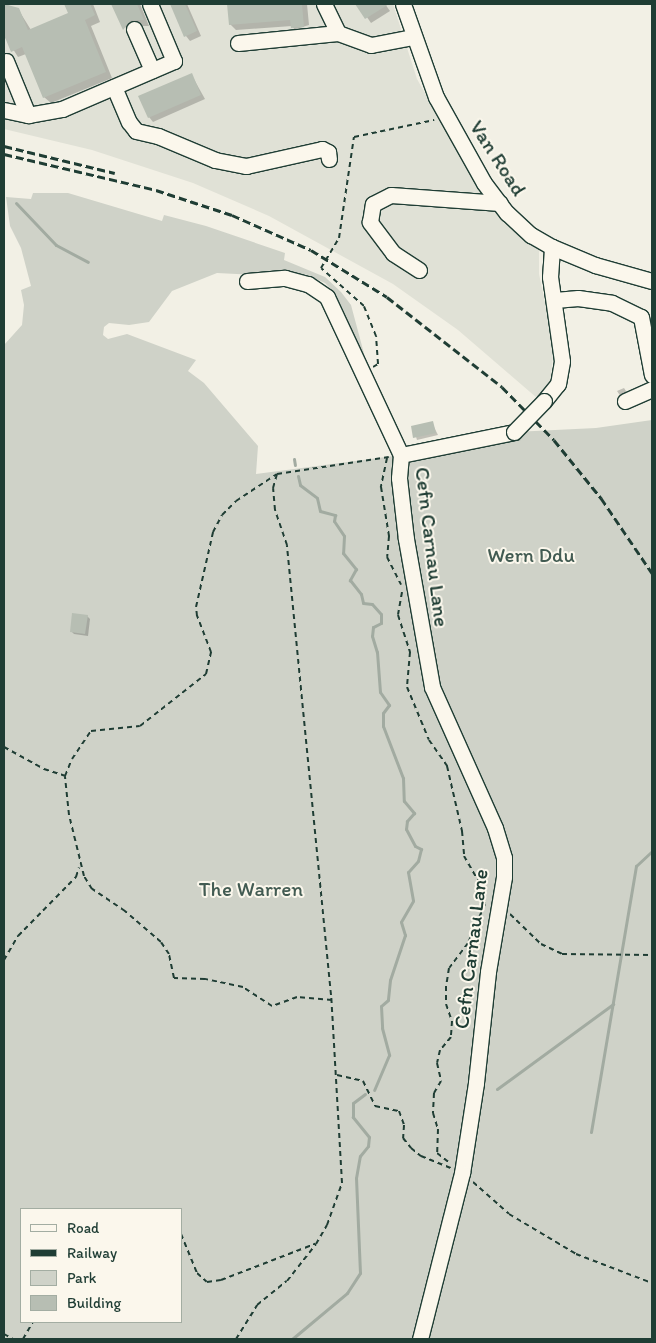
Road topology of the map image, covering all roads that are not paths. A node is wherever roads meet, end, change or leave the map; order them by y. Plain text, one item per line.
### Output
1 (150, 4) edge
2 (324, 4) edge
3 (403, 4) edge
4 (134, 29) dead end
5 (338, 33) junction
6 (413, 37) junction
7 (238, 43) dead end
8 (6, 61) dead end
9 (152, 70) junction
10 (114, 87) junction
11 (4, 110) edge
12 (28, 115) junction
13 (329, 159) dead end
14 (500, 204) junction
15 (552, 247) junction
16 (419, 270) dead end
17 (247, 281) dead end
18 (652, 281) edge
19 (555, 300) junction
20 (652, 374) edge
21 (652, 389) edge
22 (625, 401) dead end
23 (393, 457) junction
24 (420, 1339) edge

1 - 9 street
2 - 5 street
3 - 6 street, Van Road
4 - 9 street
5 - 6 street
5 - 7 street
6 - 14 street, Van Road
8 - 12 street
9 - 10 street
10 - 12 street
10 - 13 street
11 - 12 street
14 - 15 street, Van Road
14 - 16 street
15 - 18 street, Van Road
15 - 19 street
17 - 23 street
19 - 20 street
19 - 23 street, bridge
21 - 22 street
23 - 24 street, Cefn Carnau Lane

